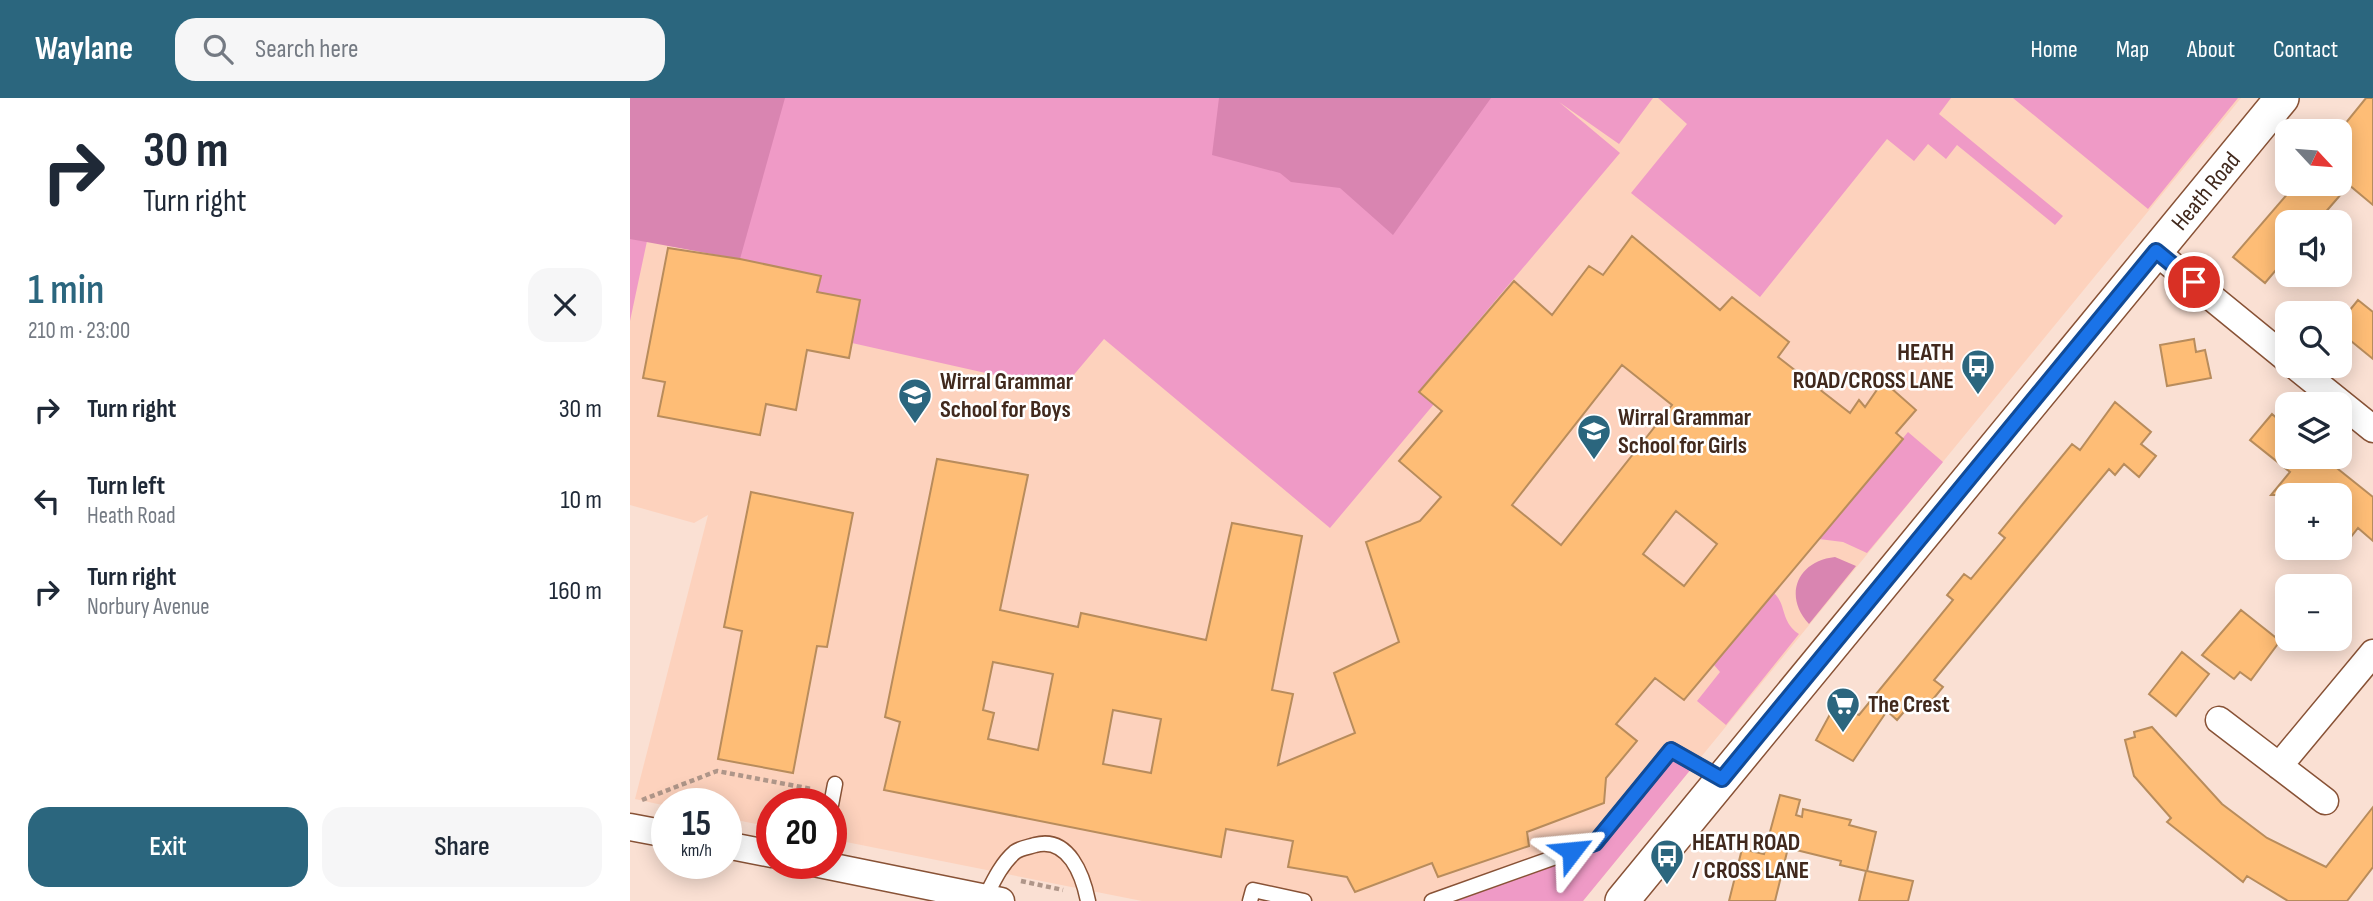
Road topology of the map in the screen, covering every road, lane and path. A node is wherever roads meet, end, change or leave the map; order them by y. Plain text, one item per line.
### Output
1 (2282, 98) edge
2 (2156, 251) junction
3 (2275, 349) edge
4 (2310, 378) edge
5 (2373, 429) edge
6 (2373, 653) edge
7 (2219, 720) dead end
8 (2279, 766) junction
9 (1722, 779) junction
10 (835, 784) dead end
11 (809, 788) edge
12 (834, 788) edge
13 (640, 801) dead end
14 (2325, 801) dead end
15 (630, 827) edge
16 (651, 831) edge
17 (847, 869) edge
18 (993, 899) edge
19 (1088, 901) edge
20 (1250, 901) edge
21 (1304, 901) edge
22 (1432, 901) edge
23 (1622, 901) edge

1 - 2 street, Heath Road
2 - 3 street
2 - 9 street, Heath Road
4 - 5 street
6 - 8 street
7 - 8 street
8 - 14 street
9 - 22 lane
9 - 23 street, Heath Road
10 - 12 lane
11 - 13 path
15 - 16 street
17 - 18 street
18 - 19 lane
20 - 21 lane

